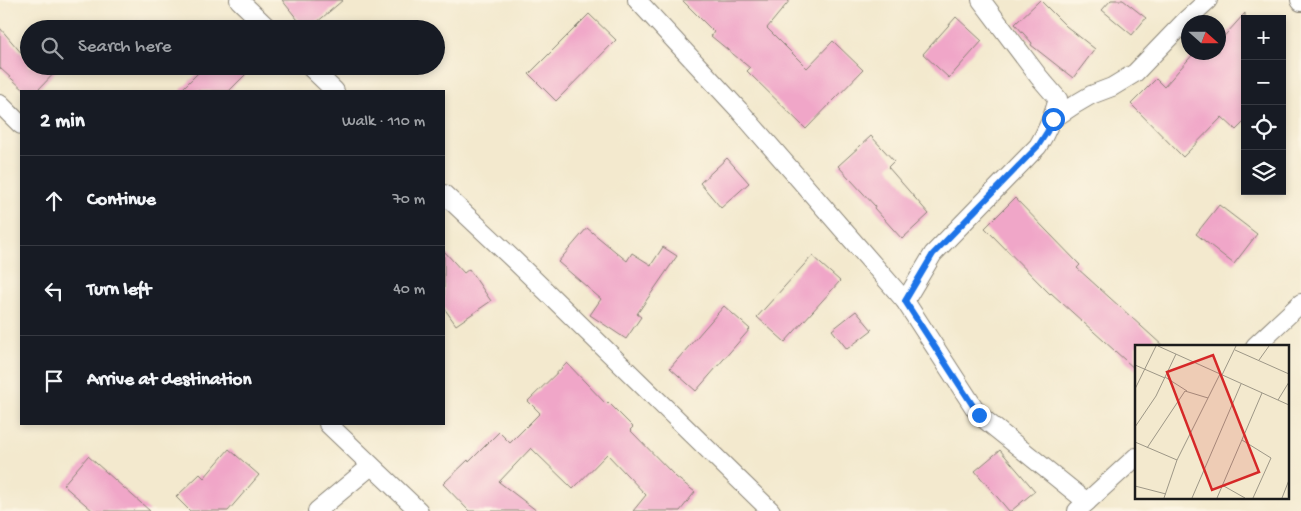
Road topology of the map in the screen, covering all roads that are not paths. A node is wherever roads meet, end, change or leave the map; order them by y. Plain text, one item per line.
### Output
1 (239, 0) edge
2 (637, 0) edge
3 (981, 0) edge
4 (1208, 0) edge
5 (260, 20) edge
6 (318, 75) edge
7 (334, 90) edge
8 (1053, 119) junction
9 (445, 195) edge
10 (905, 301) junction
11 (1301, 303) edge
12 (1256, 345) edge
13 (329, 425) edge
14 (1135, 458) edge
15 (371, 466) junction
16 (1082, 507) edge
17 (317, 511) edge
18 (419, 511) edge
19 (771, 511) edge

1 - 5 street
2 - 10 street
3 - 8 street
4 - 8 street
6 - 7 street
8 - 10 street
9 - 19 street
10 - 16 street
11 - 12 street
13 - 15 street
14 - 16 street
15 - 17 street
15 - 18 street

